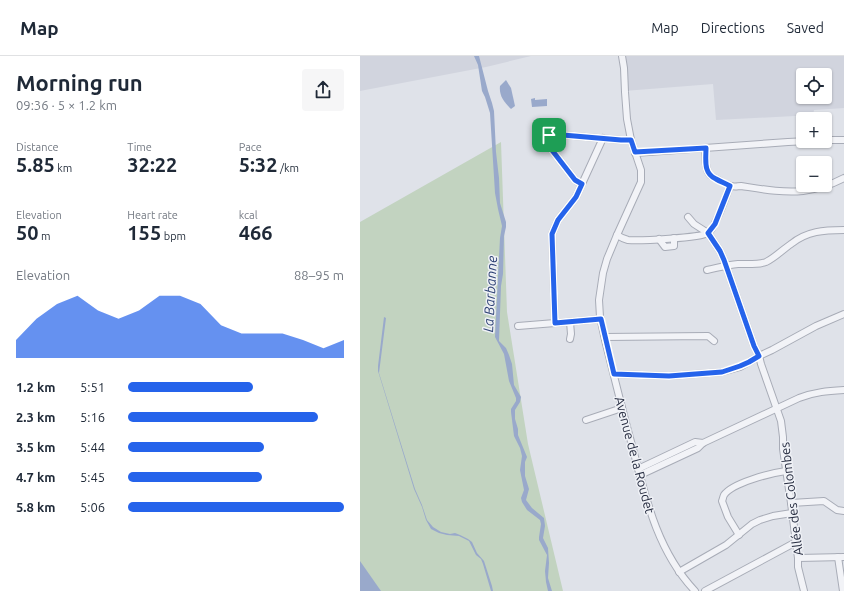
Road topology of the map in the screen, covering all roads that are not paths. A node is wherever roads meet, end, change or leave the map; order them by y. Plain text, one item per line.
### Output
1 (622, 56) edge
2 (603, 138) junction
3 (631, 140) junction
4 (832, 140) edge
5 (844, 140) edge
6 (796, 142) edge
7 (706, 148) junction
8 (635, 152) junction
9 (844, 178) edge
10 (582, 184) junction
11 (730, 186) junction
12 (688, 217) dead end
13 (844, 230) edge
14 (708, 233) junction
15 (617, 236) junction
16 (727, 266) junction
17 (707, 270) dead end
18 (844, 314) edge
19 (601, 319) junction
20 (570, 322) junction
21 (555, 323) junction
22 (518, 326) dead end
23 (605, 337) junction
24 (570, 339) dead end
25 (714, 341) dead end
26 (759, 356) junction
27 (614, 374) junction
28 (844, 390) edge
29 (622, 408) junction
30 (777, 408) junction
31 (586, 420) dead end
32 (786, 471) junction
33 (639, 472) junction
34 (791, 503) junction
35 (844, 511) edge
36 (792, 513) junction
37 (738, 535) junction
38 (796, 542) junction
39 (841, 557) edge
40 (798, 558) junction
41 (679, 572) junction
42 (695, 591) edge
43 (705, 591) edge
44 (804, 591) edge
45 (843, 591) edge

1 - 3 street, Avenue de la Roudet
2 - 3 street
2 - 10 street
2 - 10 street
3 - 8 street, Avenue de la Roudet
4 - 5 street
6 - 7 street
7 - 8 street
7 - 11 street
8 - 15 street, Avenue de la Roudet
9 - 11 street
10 - 21 street
11 - 14 street
12 - 14 street
13 - 16 street
14 - 15 street
14 - 16 street, Allée des Colombes
15 - 19 street, Avenue de la Roudet
16 - 17 street
16 - 26 street, Allée des Colombes
18 - 26 street
19 - 20 street
19 - 23 street, Avenue de la Roudet
20 - 21 street
20 - 24 street
21 - 22 street
23 - 25 street
23 - 27 street, Avenue de la Roudet
26 - 27 street
26 - 30 street, Allée des Colombes
27 - 29 street, Avenue de la Roudet
28 - 30 street
29 - 31 street
29 - 33 street, Avenue de la Roudet
30 - 32 street, Allée des Colombes
30 - 33 street
32 - 34 street, Allée des Colombes
32 - 37 street
33 - 41 street, Avenue de la Roudet
34 - 35 street
34 - 36 street, Allée des Colombes
36 - 37 street
36 - 38 street, Allée des Colombes
37 - 41 street
38 - 40 street, Allée des Colombes
38 - 43 street
39 - 40 street
39 - 45 street
40 - 44 street, Allée des Colombes
41 - 42 street, Avenue de la Roudet

